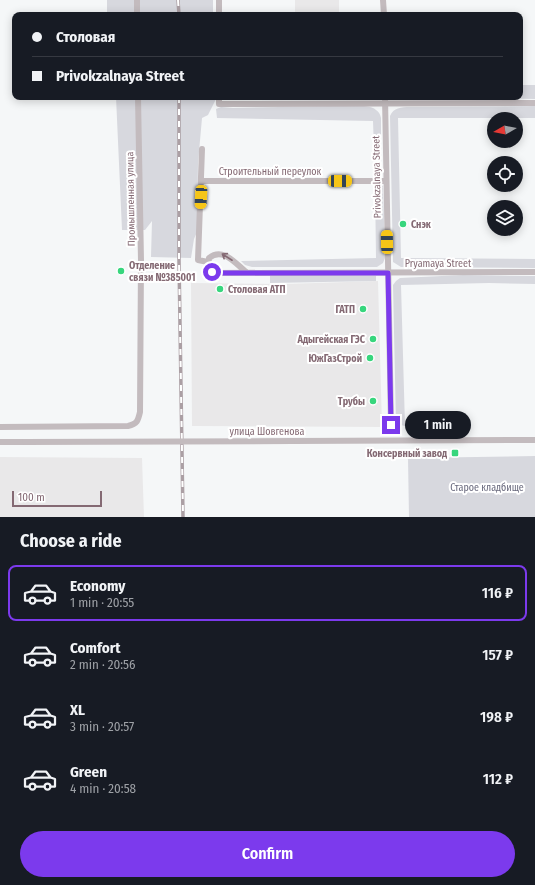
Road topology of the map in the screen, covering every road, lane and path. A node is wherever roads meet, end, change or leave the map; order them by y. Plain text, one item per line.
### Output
1 (137, 0) edge
2 (219, 0) edge
3 (384, 0) edge
4 (137, 12) edge
5 (219, 12) edge
6 (384, 12) edge
7 (138, 100) edge
8 (219, 100) edge
9 (385, 100) edge
10 (535, 103) edge
11 (202, 148) dead end
12 (201, 181) junction
13 (386, 181) junction
14 (208, 262) junction
15 (246, 272) junction
16 (535, 272) edge
17 (388, 273) junction
18 (391, 425) dead end
19 (0, 427) edge
20 (535, 440) edge
21 (0, 442) edge

1 - 4 street
2 - 5 street
3 - 6 street
7 - 19 street, Промышленная улица
8 - 9 street
9 - 10 street
9 - 13 street, Privokzalnaya Street
11 - 12 street
12 - 13 street, Строительный переулок
12 - 14 street
13 - 17 street, Privokzalnaya Street
14 - 15 street, Pryamaya Street
15 -> 14 street
15 - 17 street, Pryamaya Street
16 - 17 street, Pryamaya Street
17 - 18 street, Privokzalnaya Street
20 - 21 street, улица Шовгенова, bridge

